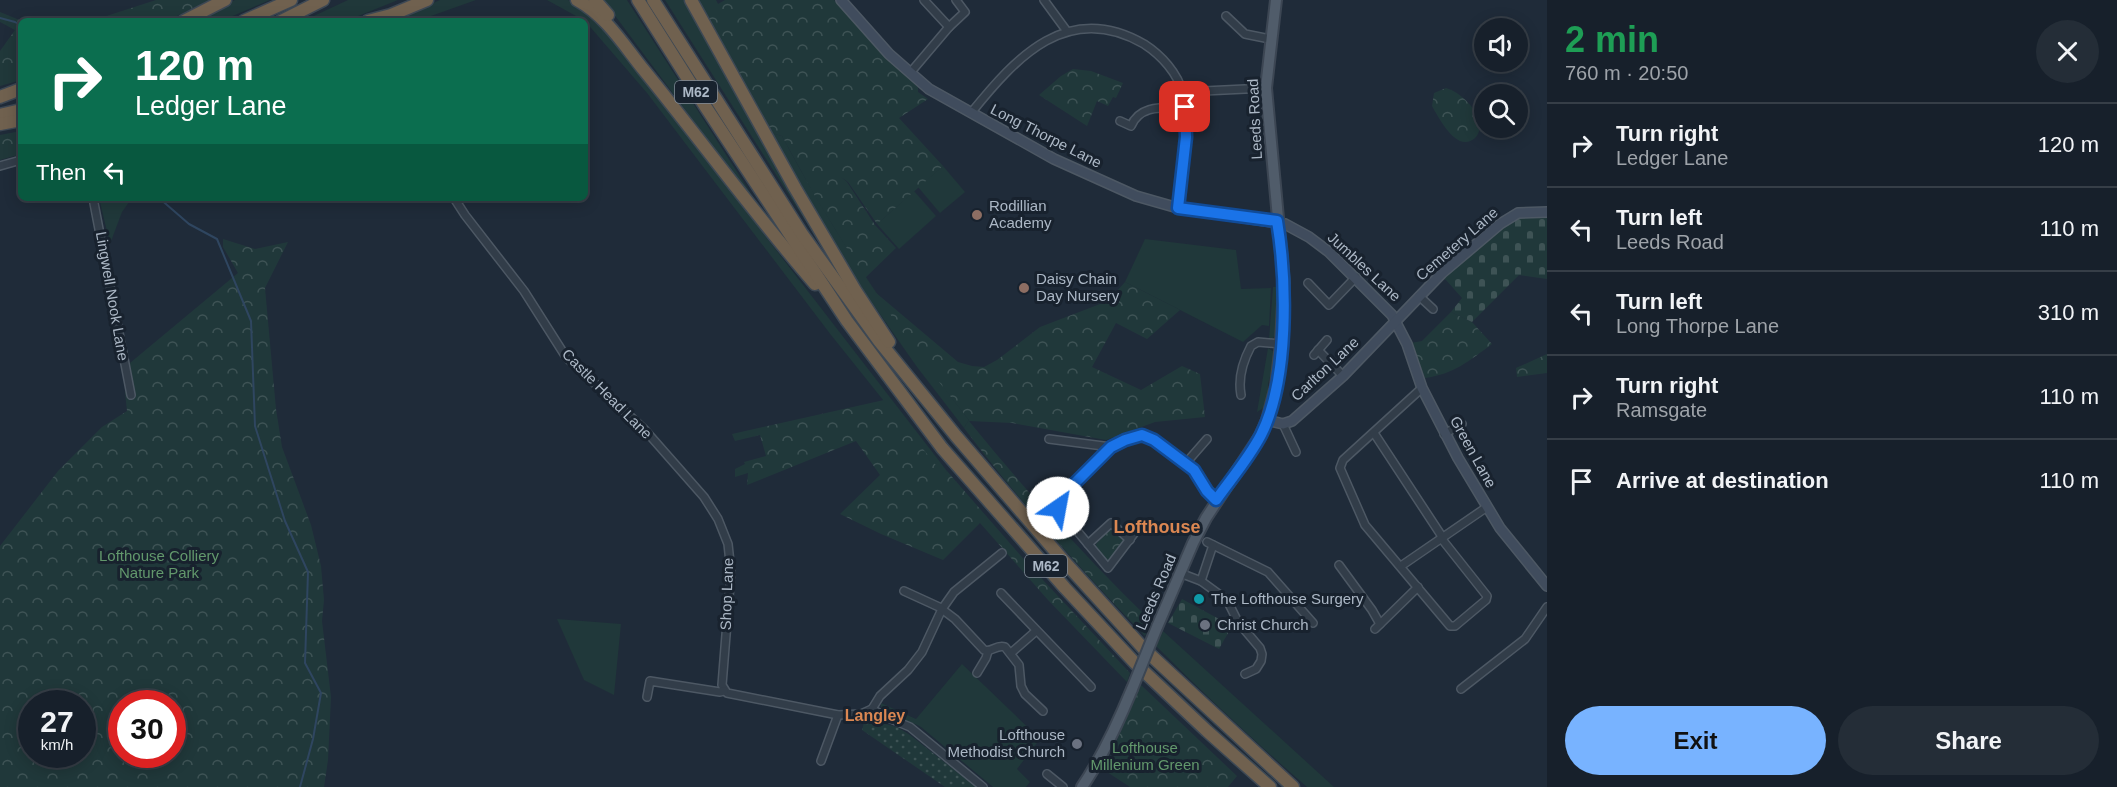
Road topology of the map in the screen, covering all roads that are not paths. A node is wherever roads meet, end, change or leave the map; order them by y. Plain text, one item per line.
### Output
1 (225, 0) edge
2 (291, 0) edge
3 (323, 0) edge
4 (410, 0) edge
5 (427, 0) edge
6 (577, 0) edge
7 (595, 0) edge
8 (638, 0) edge
9 (653, 0) edge
10 (691, 0) edge
11 (841, 0) edge
12 (924, 0) edge
13 (956, 0) edge
14 (1044, 0) edge
15 (1276, 0) edge
16 (1226, 16) dead end
17 (190, 18) edge
18 (251, 18) edge
19 (287, 18) edge
20 (374, 18) edge
21 (380, 18) edge
22 (949, 27) junction
23 (1066, 30) junction
24 (1270, 39) junction
25 (910, 73) junction
26 (1266, 88) junction
27 (1183, 92) junction
28 (18, 93) edge
29 (665, 94) junction
30 (0, 98) edge
31 (1185, 107) junction
32 (18, 111) edge
33 (971, 113) junction
34 (0, 115) edge
35 (18, 121) edge
36 (1120, 121) dead end
37 (0, 124) edge
38 (18, 161) edge
39 (0, 166) edge
40 (94, 201) edge
41 (456, 201) edge
42 (1178, 208) junction
43 (1547, 212) edge
44 (1277, 221) junction
45 (1356, 277) junction
46 (1308, 283) dead end
47 (1419, 296) junction
48 (1432, 309) dead end
49 (1396, 320) junction
50 (847, 321) junction
51 (1327, 340) dead end
52 (1281, 344) junction
53 (896, 361) junction
54 (1343, 376) junction
55 (1422, 388) junction
56 (131, 395) dead end
57 (1240, 395) dead end
58 (1267, 420) junction
59 (1283, 424) junction
60 (1462, 424) dead end
61 (1374, 433) junction
62 (1444, 434) junction
63 (1049, 439) dead end
64 (1207, 439) dead end
65 (1111, 447) junction
66 (1296, 452) dead end
67 (1186, 463) junction
68 (704, 497) joint
69 (1216, 500) junction
70 (1487, 507) junction
71 (1139, 527) dead end
72 (1442, 538) junction
73 (1130, 540) junction
74 (1088, 544) junction
75 (1002, 553) dead end
76 (1348, 563) dead end
77 (1401, 567) junction
78 (1180, 573) junction
79 (1201, 581) junction
80 (1547, 586) edge
81 (1418, 587) junction
82 (904, 591) dead end
83 (1001, 593) dead end
84 (1547, 606) edge
85 (942, 609) junction
86 (1313, 623) dead end
87 (1036, 631) junction
88 (988, 651) junction
89 (1011, 653) junction
90 (977, 673) dead end
91 (1245, 674) dead end
92 (1091, 687) dead end
93 (1461, 689) dead end
94 (727, 693) junction
95 (646, 697) dead end
96 (872, 709) junction
97 (1043, 711) dead end
98 (838, 715) junction
99 (821, 760) dead end
100 (1047, 774) dead end
101 (983, 787) edge
102 (1063, 787) edge
103 (1082, 787) edge
104 (1270, 787) edge
105 (1293, 787) edge

1 - 17 highway
2 - 18 highway
3 - 19 highway
4 - 20 highway
5 - 21 highway
6 - 29 highway
7 - 29 highway
8 - 50 highway, M62
9 - 53 highway, M62
10 - 53 highway
11 - 25 main road, Long Thorpe Lane
12 - 22 street
13 - 22 street
14 - 23 street
15 - 24 main road, Leeds Road
16 - 24 street
22 - 25 street
23 - 27 street
23 - 33 street
24 - 26 main road, Leeds Road
25 - 33 main road, Long Thorpe Lane
26 - 27 street
26 - 44 main road, Leeds Road
27 - 31 street
28 - 30 highway
29 - 50 highway, M62
31 - 36 street
31 - 42 street
32 - 34 highway
33 - 42 main road, Long Thorpe Lane
35 - 37 highway
38 - 39 street
40 - 56 street, Lingwell Nook Lane
41 - 68 street, Castle Head Lane
42 - 44 main road, Long Thorpe Lane
43 - 47 main road, Cemetery Lane
44 - 45 main road, Jumbles Lane
44 - 52 main road, Leeds Road
45 - 46 street
45 - 49 main road, Jumbles Lane
47 - 48 street
47 - 49 main road, Cemetery Lane
49 - 54 main road, Carlton Lane
49 - 55 main road, Green Lane
50 - 104 highway, M62
51 - 54 street
52 - 57 street
52 - 58 main road, Leeds Road
53 - 105 highway, M62
54 - 59 main road, Carlton Lane
55 - 61 street
55 - 62 main road, Green Lane
58 - 59 main road
58 - 69 main road, Leeds Road
59 - 66 street
60 - 62 street
61 - 72 street
61 - 77 street
62 - 70 main road, Green Lane
63 - 65 street
64 - 67 street
65 - 67 street
65 - 74 street
67 - 69 street
68 - 94 street, Shop Lane
69 - 78 main road, Leeds Road
70 - 72 street
70 - 80 main road, Green Lane
71 - 73 street
72 - 77 street
72 - 81 street
73 - 74 street
73 - 74 street
75 - 85 street
76 - 81 street
77 - 81 street
78 - 79 street
78 - 103 main road, Leeds Road, bridge
79 - 86 street
79 - 91 street
82 - 85 street
83 - 87 street
84 - 93 street
85 - 88 street
85 - 96 street
87 - 89 street
87 - 92 street
88 - 89 street
88 - 90 street
89 - 97 street
94 - 95 street
94 - 98 street
96 - 98 street
96 - 101 street
98 - 99 street
100 - 102 street

